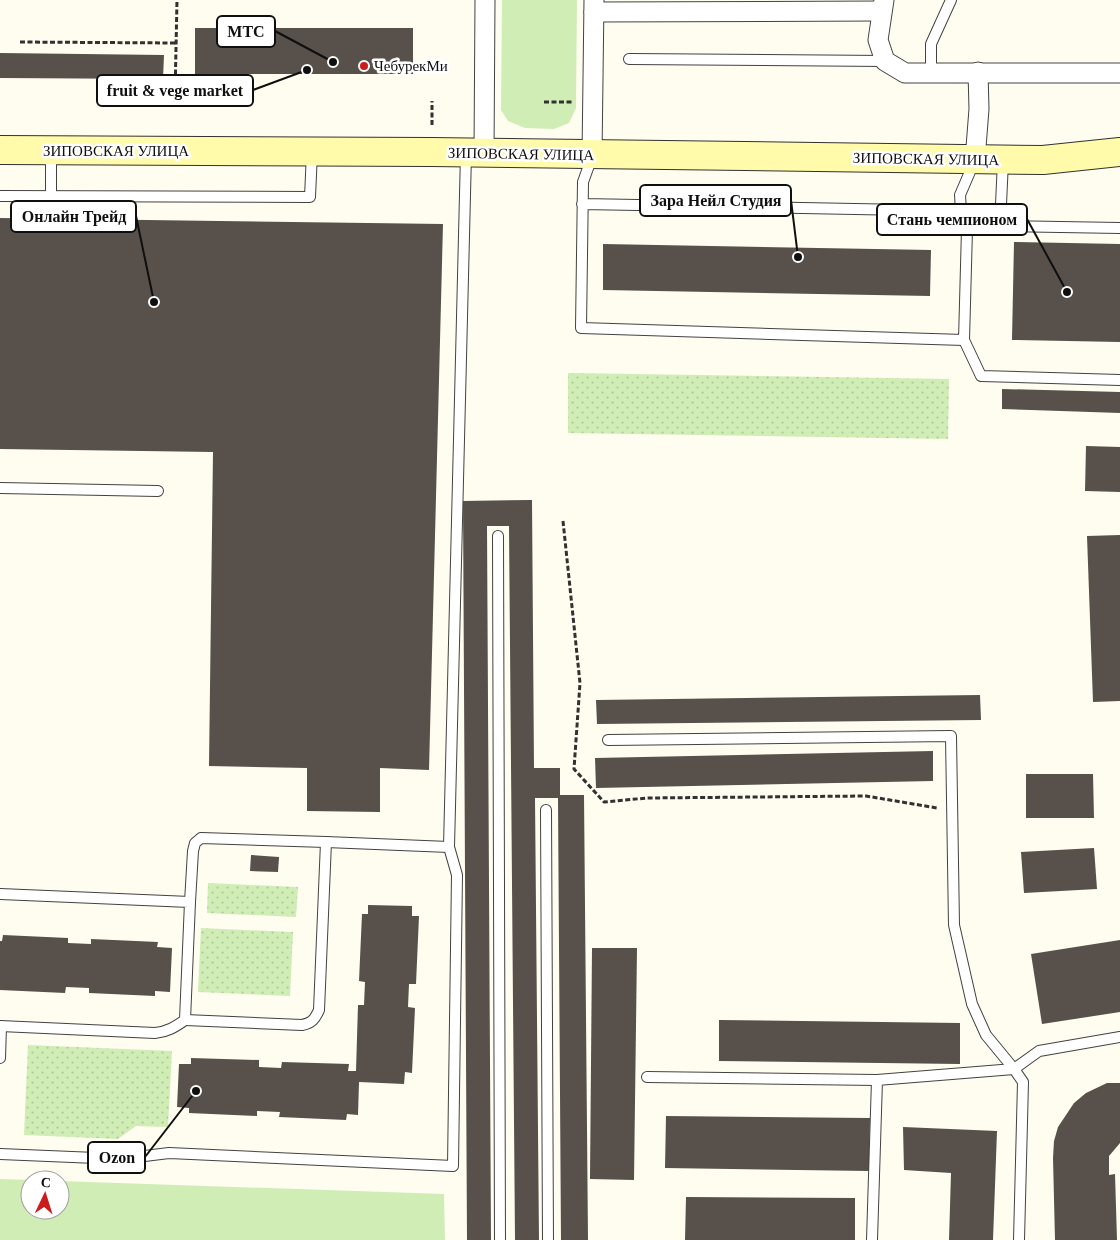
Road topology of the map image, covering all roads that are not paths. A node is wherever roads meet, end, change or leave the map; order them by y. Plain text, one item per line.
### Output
1 (485, 0) edge
2 (952, 0) edge
3 (883, 5) edge
4 (594, 6) edge
5 (629, 59) dead end
6 (885, 62) junction
7 (931, 72) junction
8 (978, 72) junction
9 (1120, 74) edge
10 (0, 150) edge
11 (51, 150) junction
12 (312, 151) junction
13 (1120, 152) edge
14 (475, 153) junction
15 (592, 156) junction
16 (975, 160) junction
17 (1003, 160) junction
18 (1043, 160) junction
19 (1120, 171) edge
20 (0, 196) edge
21 (51, 197) junction
22 (582, 204) junction
23 (962, 211) junction
24 (1120, 228) edge
25 (964, 340) junction
26 (1120, 380) edge
27 (0, 488) edge
28 (158, 491) dead end
29 (498, 536) dead end
30 (608, 740) dead end
31 (546, 810) dead end
32 (326, 842) junction
33 (450, 847) junction
34 (0, 894) edge
35 (190, 902) junction
36 (185, 1020) junction
37 (1, 1026) edge
38 (1120, 1037) edge
39 (0, 1058) edge
40 (1014, 1069) junction
41 (647, 1077) dead end
42 (877, 1080) junction
43 (0, 1154) edge
44 (500, 1240) edge
45 (548, 1240) edge
46 (872, 1240) edge
47 (1019, 1240) edge

1 - 14 street
2 - 7 lane
3 - 4 street
3 - 6 street
4 - 15 street
5 - 6 lane
6 - 7 street
7 - 8 street
8 - 9 street
8 - 16 street
10 - 11 street, ЗИПОВСКАЯ УЛИЦА
11 - 12 street, ЗИПОВСКАЯ УЛИЦА
11 - 21 lane
12 - 14 street, ЗИПОВСКАЯ УЛИЦА
12 - 21 lane
13 - 18 street, ЗИПОВСКАЯ УЛИЦА
14 - 15 street, ЗИПОВСКАЯ УЛИЦА
14 - 33 lane
15 - 16 street, ЗИПОВСКАЯ УЛИЦА
15 - 22 lane
16 - 17 street, ЗИПОВСКАЯ УЛИЦА
16 - 23 lane
17 - 18 street, ЗИПОВСКАЯ УЛИЦА
17 - 24 lane
18 - 19 street, ЗИПОВСКАЯ УЛИЦА
20 - 21 lane
22 - 23 lane
22 - 25 lane
23 - 25 lane
25 - 26 lane
27 - 28 lane
29 - 44 lane
30 - 40 lane
31 - 45 lane
32 - 33 lane
32 - 35 lane
32 - 36 lane
33 - 43 lane
34 - 35 lane
35 - 36 lane
36 - 37 lane
37 - 39 lane
38 - 40 lane
40 - 42 lane
40 - 47 lane
41 - 42 lane
42 - 46 lane

